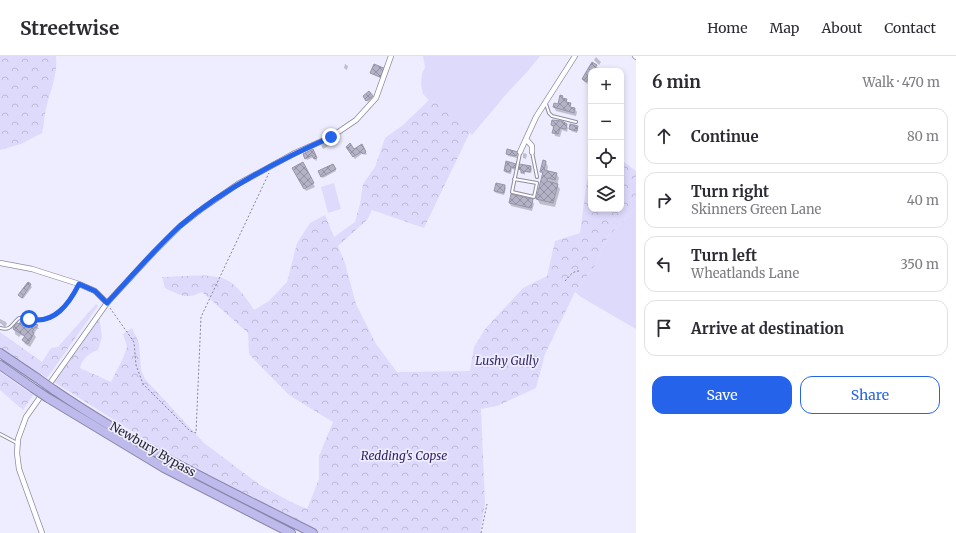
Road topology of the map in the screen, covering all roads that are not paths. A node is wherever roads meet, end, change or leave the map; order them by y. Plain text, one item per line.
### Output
1 (391, 56) edge
2 (575, 56) edge
3 (545, 102) junction
4 (576, 122) dead end
5 (526, 139) junction
6 (520, 152) joint
7 (532, 152) joint
8 (537, 177) dead end
9 (514, 179) junction
10 (0, 262) edge
11 (79, 284) junction
12 (107, 303) junction
13 (0, 328) edge
14 (0, 353) edge
15 (0, 365) edge
16 (0, 434) edge
17 (17, 443) junction
18 (42, 533) edge
19 (290, 533) edge
20 (313, 533) edge

1 - 12 street
2 - 3 street
3 - 4 lane
3 - 5 street
5 - 6 street
5 - 7 street
6 - 9 lane
7 - 8 lane
9 - 9 lane
10 - 11 street
11 - 12 street
11 - 13 lane
12 - 17 street
14 - 20 highway, Newbury Bypass, bridge
15 - 19 highway, Newbury Bypass, bridge
16 - 17 lane
17 - 18 street

